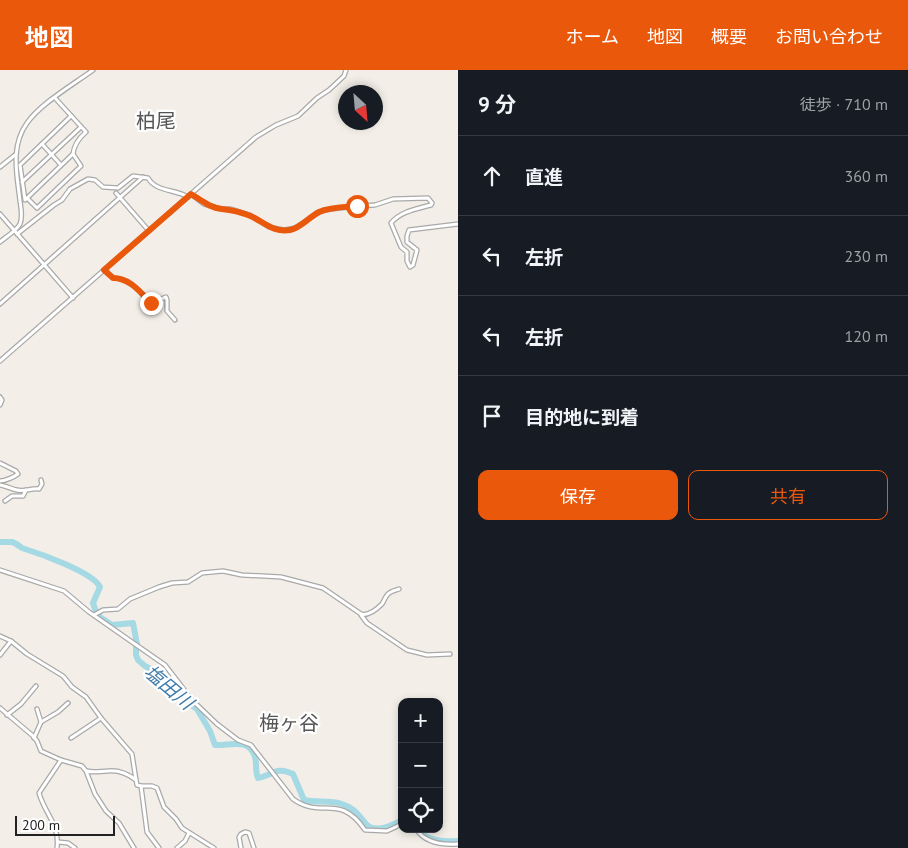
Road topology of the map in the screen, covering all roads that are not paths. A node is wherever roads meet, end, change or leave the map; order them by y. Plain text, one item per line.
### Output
1 (93, 70) edge
2 (346, 70) edge
3 (55, 98) junction
4 (71, 116) junction
5 (81, 126) junction
6 (42, 144) junction
7 (15, 154) junction
8 (51, 154) junction
9 (73, 154) junction
10 (61, 165) junction
11 (0, 167) edge
12 (144, 177) junction
13 (22, 182) junction
14 (116, 193) dead end
15 (189, 196) junction
16 (120, 198) junction
17 (26, 199) junction
18 (21, 204) junction
19 (0, 214) edge
20 (458, 224) edge
21 (14, 230) junction
22 (149, 231) junction
23 (17, 234) junction
24 (0, 242) edge
25 (45, 265) junction
26 (104, 270) junction
27 (73, 298) junction
28 (0, 304) edge
29 (175, 320) dead end
30 (0, 361) edge
31 (0, 397) edge
32 (0, 405) edge
33 (0, 463) edge
34 (41, 480) dead end
35 (0, 481) edge
36 (0, 485) edge
37 (26, 490) junction
38 (5, 500) dead end
39 (0, 570) edge
40 (400, 589) dead end
41 (361, 614) junction
42 (94, 615) junction
43 (0, 636) edge
44 (11, 642) junction
45 (450, 654) dead end
46 (0, 655) edge
47 (36, 686) dead end
48 (68, 702) dead end
49 (0, 708) edge
50 (36, 709) dead end
51 (7, 715) junction
52 (101, 718) junction
53 (41, 722) junction
54 (34, 738) junction
55 (71, 738) dead end
56 (61, 760) junction
57 (86, 771) junction
58 (136, 780) junction
59 (141, 786) junction
60 (398, 826) edge
61 (189, 833) junction
62 (418, 833) edge
63 (58, 842) junction
64 (458, 844) edge
65 (57, 848) edge
66 (75, 848) edge
67 (134, 848) edge
68 (159, 848) edge
69 (178, 848) edge
70 (214, 848) edge
71 (241, 848) edge
72 (254, 848) edge

1 - 3 street
2 - 15 street
3 - 4 street
3 - 7 street
4 - 5 street
4 - 6 street
5 - 8 street
5 - 9 street
6 - 8 street
6 - 13 street
7 - 11 street
7 - 18 street
8 - 10 street
8 - 13 street
9 - 10 street
9 - 17 street
10 - 17 street
12 - 15 street
12 - 16 street
12 - 23 street
13 - 17 street
14 - 16 street
15 - 20 street
15 - 22 street
16 - 22 street
16 - 25 street
17 - 18 street
18 - 21 street
19 - 21 street
21 - 23 street
21 - 24 street
22 - 26 street
23 - 25 street
25 - 27 street
25 - 28 street
26 - 27 street
26 - 29 street
27 - 30 street
31 - 32 street
33 - 35 street
34 - 37 street
36 - 37 street
37 - 38 street
39 - 42 street
40 - 41 street
41 - 42 street
41 - 45 street
42 - 60 street
43 - 44 street
44 - 46 street
44 - 52 street
47 - 51 street
48 - 53 street
49 - 51 street
50 - 53 street
51 - 54 street
52 - 55 street
52 - 58 street
53 - 54 street
54 - 56 street
56 - 57 street
56 - 63 street
57 - 58 street
57 - 67 street
58 - 59 street
59 - 61 street
59 - 68 street
61 - 69 street
61 - 70 street
62 - 64 street
63 - 65 street
63 - 66 street
71 - 72 street

